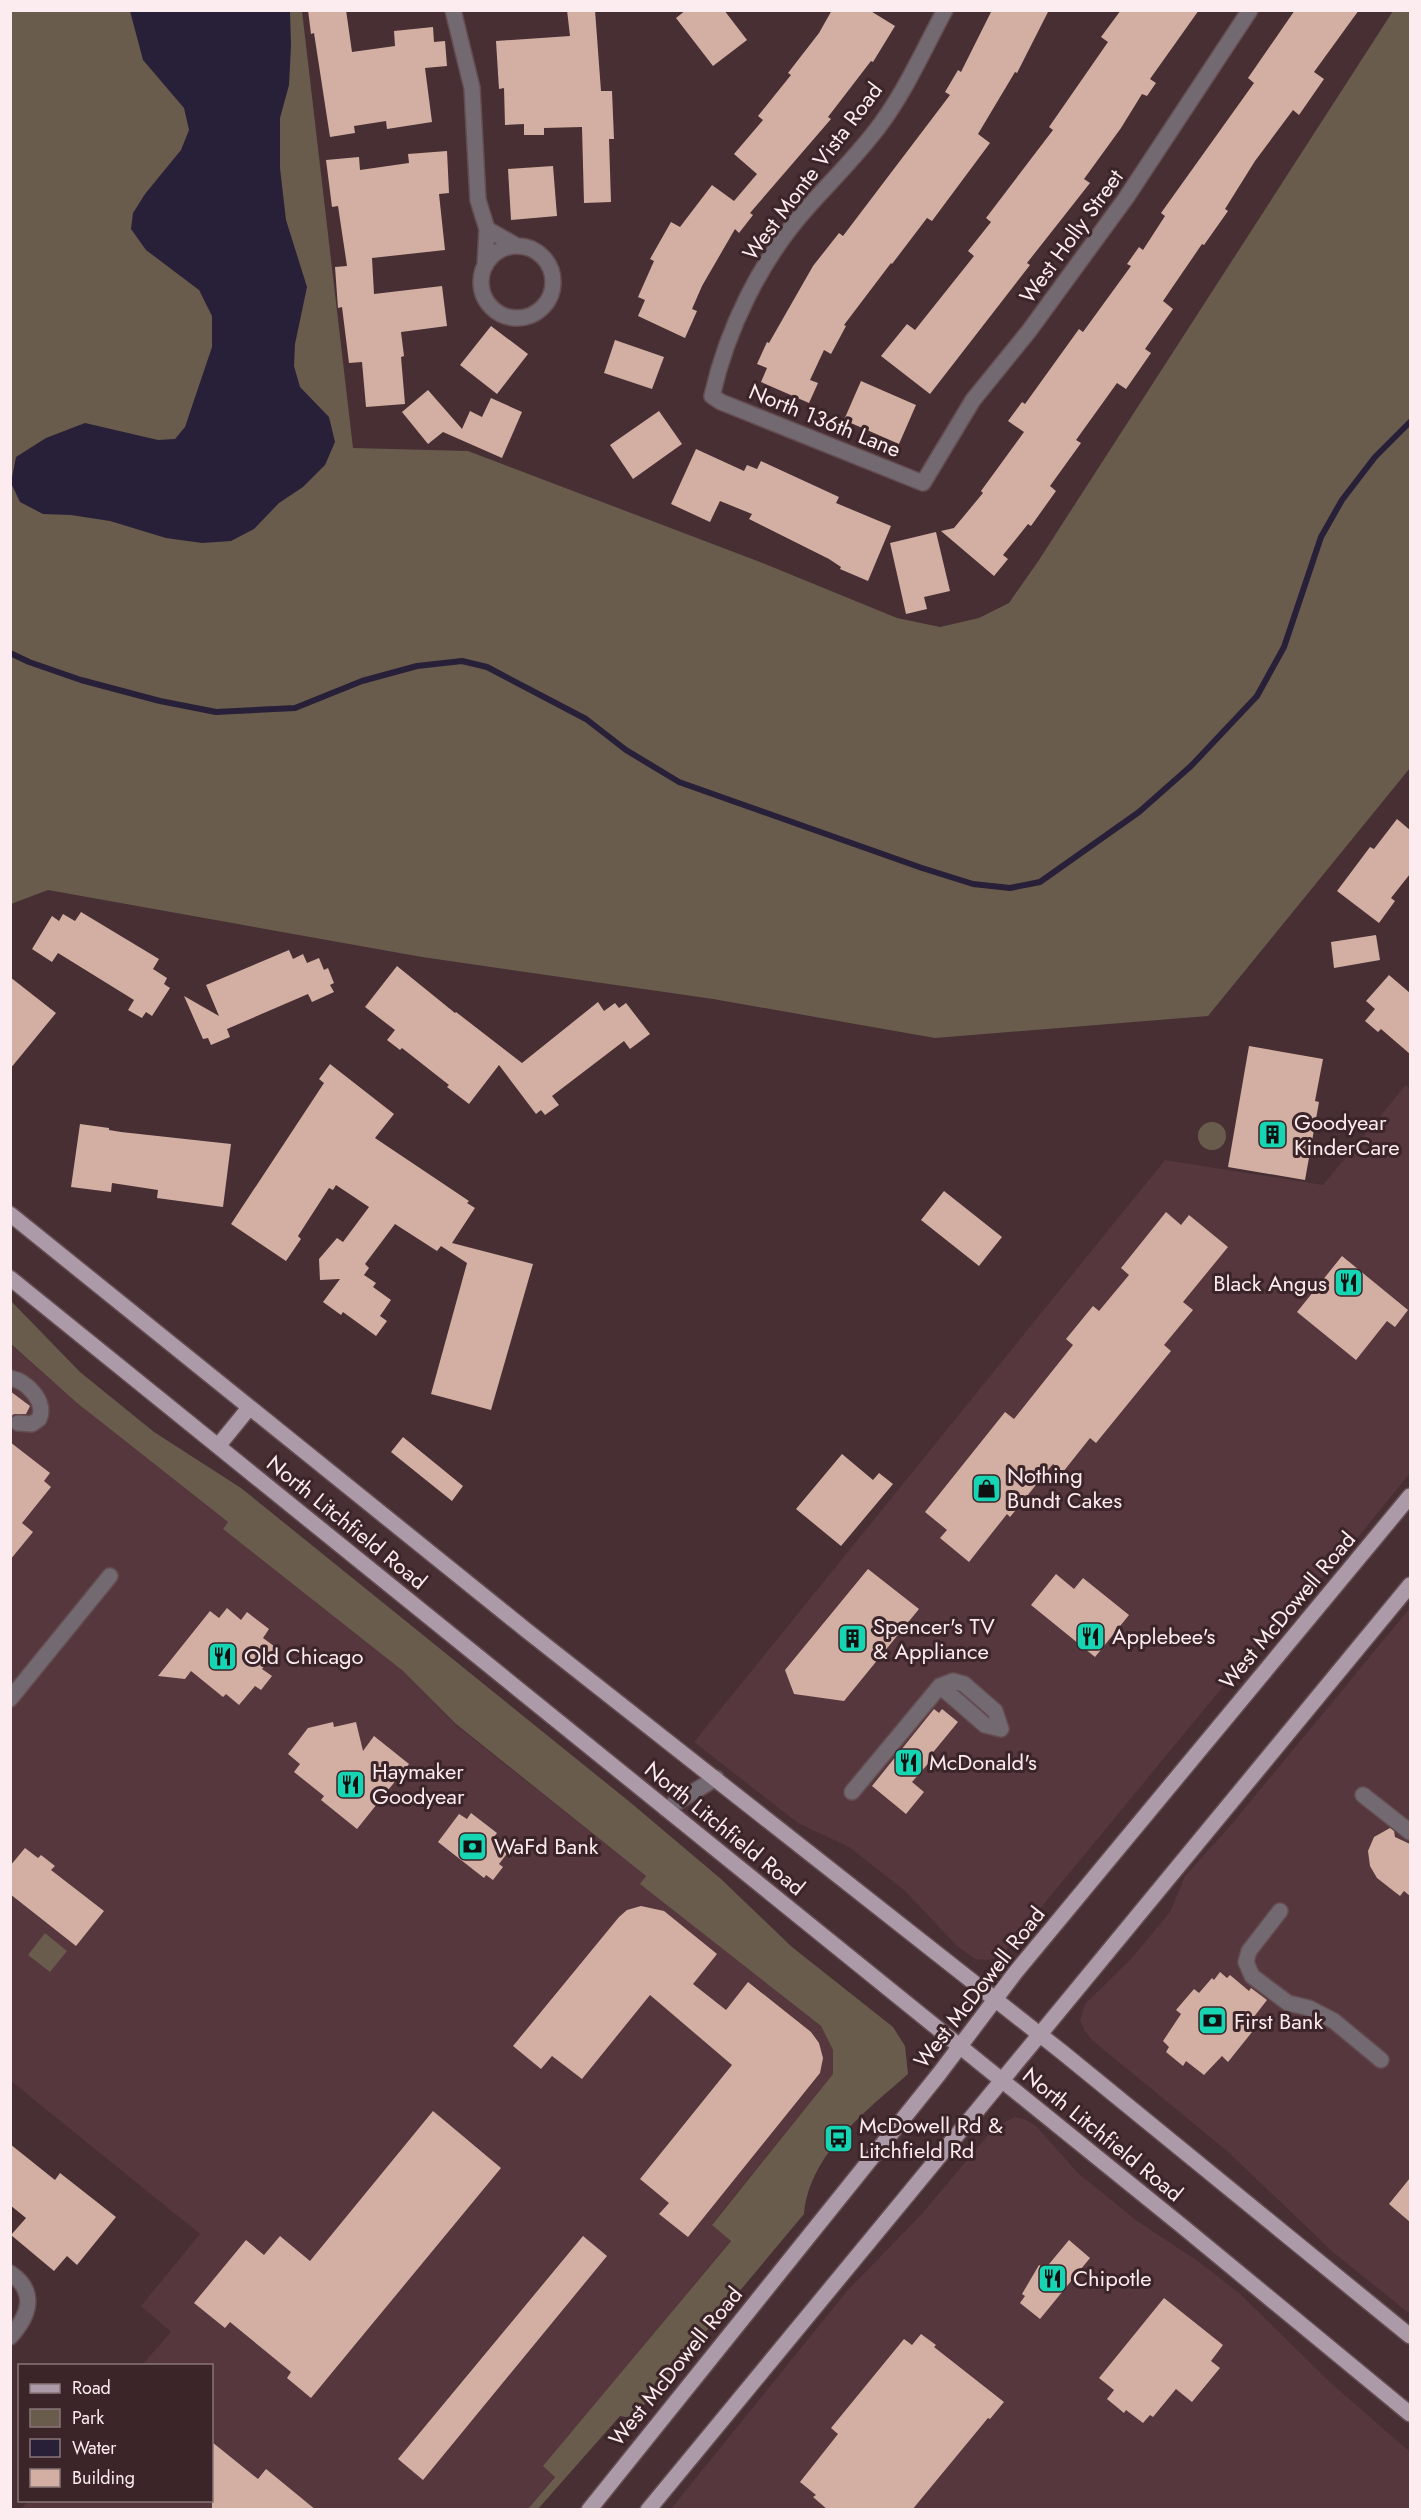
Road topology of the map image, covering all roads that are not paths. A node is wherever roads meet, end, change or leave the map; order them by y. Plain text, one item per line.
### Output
1 (453, 10) edge
2 (945, 10) edge
3 (1250, 10) edge
4 (487, 229) junction
5 (517, 246) junction
6 (485, 266) junction
7 (712, 396) joint
8 (923, 483) joint
9 (10, 1214) edge
10 (10, 1278) edge
11 (10, 1378) edge
12 (249, 1408) junction
13 (18, 1423) dead end
14 (218, 1446) junction
15 (1408, 1504) edge
16 (110, 1576) dead end
17 (1410, 1585) edge
18 (10, 1699) edge
19 (1001, 1729) dead end
20 (716, 1779) junction
21 (852, 1792) dead end
22 (1363, 1795) dead end
23 (666, 1809) junction
24 (1410, 1832) edge
25 (1280, 1911) dead end
26 (995, 1999) junction
27 (1040, 2034) junction
28 (959, 2047) junction
29 (1381, 2060) dead end
30 (1001, 2081) junction
31 (10, 2273) edge
32 (1410, 2336) edge
33 (10, 2337) edge
34 (1410, 2414) edge
35 (589, 2510) edge
36 (648, 2510) edge

1 - 4 street
2 - 7 street, West Monte Vista Road
3 - 8 street, West Holly Street
4 - 5 street
4 - 6 street
5 - 6 street
5 - 6 street
7 - 8 street, North 136th Lane
9 - 12 main road, North Litchfield Road
10 - 14 main road, North Litchfield Road
11 - 13 street
12 - 14 main road
12 - 20 main road, North Litchfield Road
14 - 23 main road, North Litchfield Road
15 - 26 main road, West McDowell Road
16 - 18 street
17 - 27 main road
19 - 21 street
20 - 23 street
20 - 26 main road, North Litchfield Road
22 - 24 street
23 - 28 main road, North Litchfield Road
25 - 29 street
26 - 27 main road, North Litchfield Road
26 - 28 main road, West McDowell Road
27 - 30 main road
27 - 32 main road, North Litchfield Road
28 - 30 main road, North Litchfield Road
28 - 35 main road, West McDowell Road
30 - 34 main road, North Litchfield Road
30 - 36 main road
31 - 33 street

